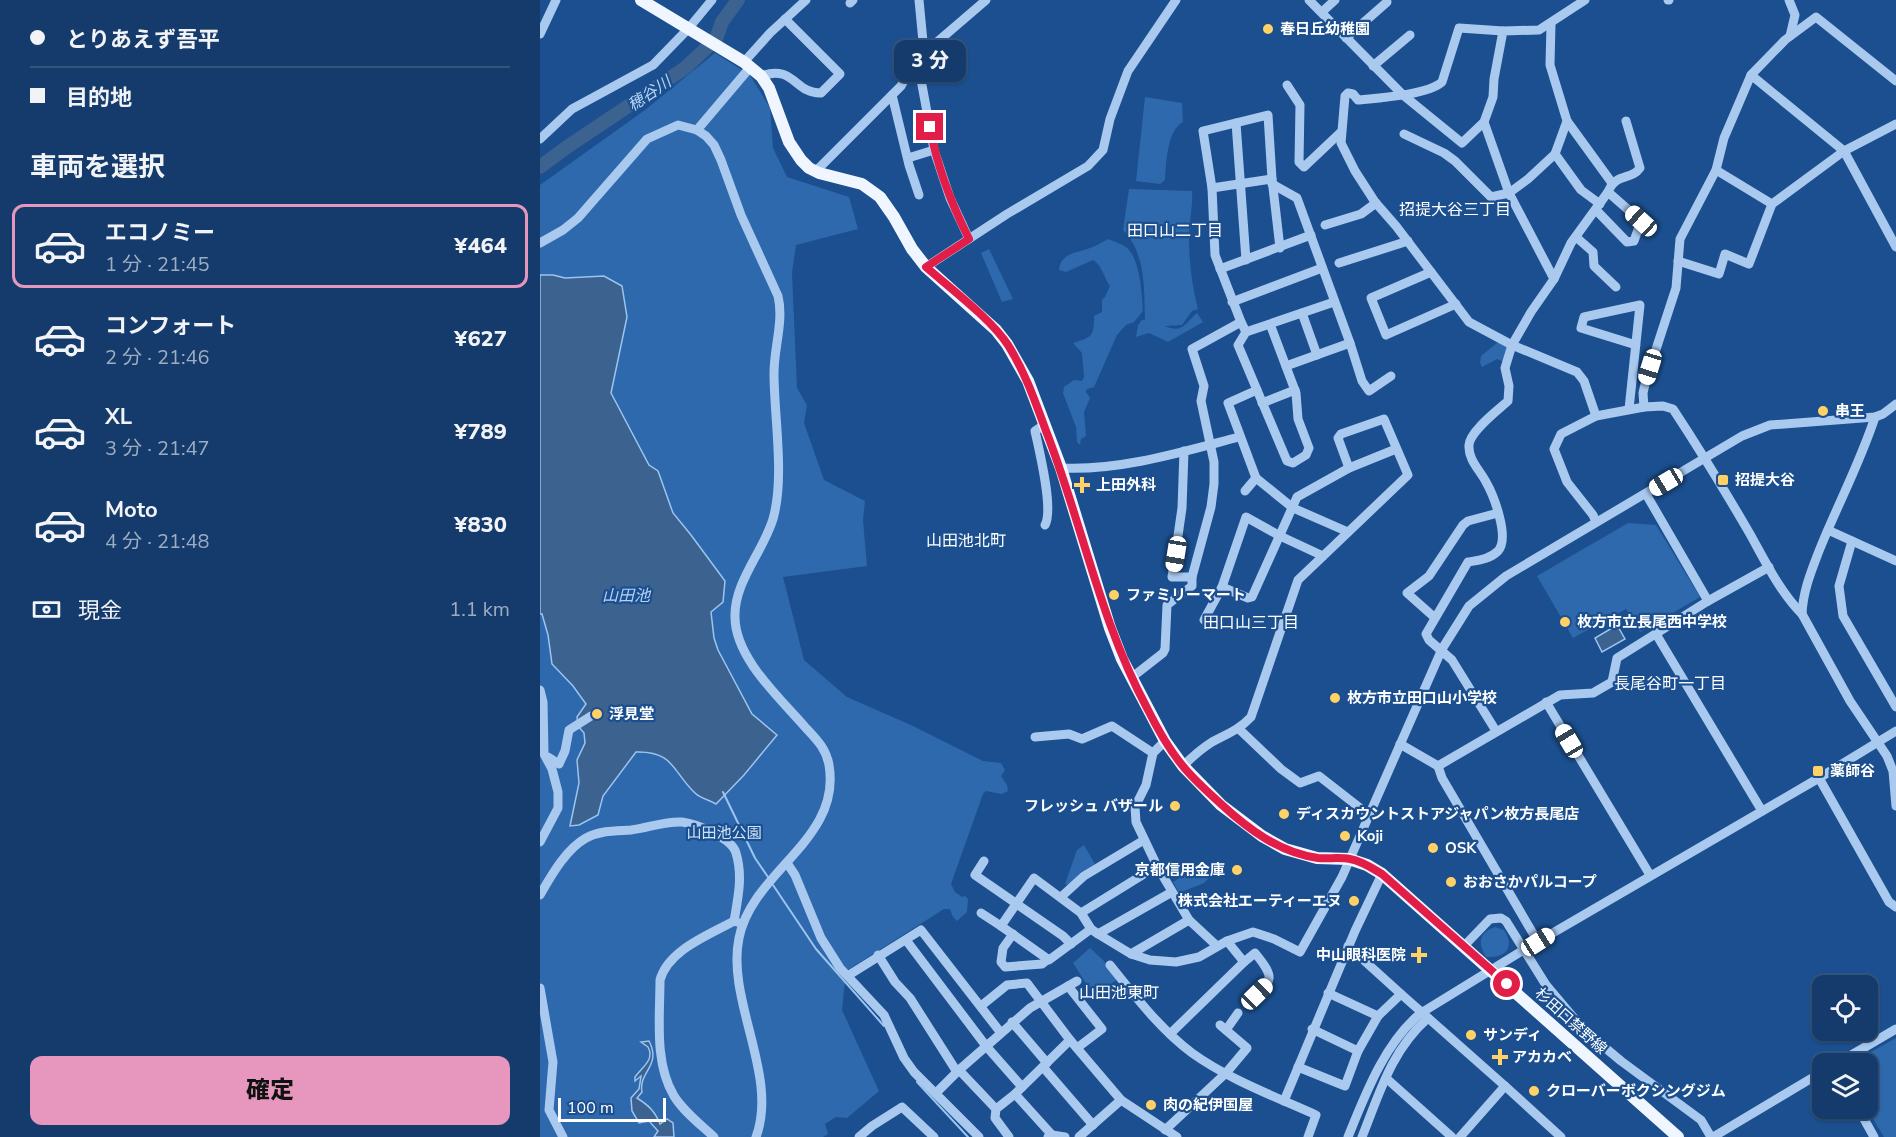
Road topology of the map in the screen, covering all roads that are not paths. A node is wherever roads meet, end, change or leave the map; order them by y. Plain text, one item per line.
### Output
1 (556, 0) edge
2 (641, 0) edge
3 (712, 0) edge
4 (806, 0) edge
5 (919, 0) edge
6 (986, 0) edge
7 (1176, 0) edge
8 (1309, 0) edge
9 (1335, 0) edge
10 (1585, 0) edge
11 (1789, 0) edge
12 (1388, 2) dead end
13 (1322, 12) junction
14 (785, 19) junction
15 (1551, 24) junction
16 (1503, 31) junction
17 (692, 32) junction
18 (540, 34) edge
19 (1410, 35) dead end
20 (1790, 36) junction
21 (1346, 38) junction
22 (921, 55) junction
23 (743, 64) junction
24 (1373, 66) junction
25 (1751, 75) junction
26 (761, 76) junction
27 (1896, 81) edge
28 (1287, 85) dead end
29 (1403, 94) junction
30 (892, 95) junction
31 (1567, 121) junction
32 (1626, 122) dead end
33 (1236, 123) junction
34 (1484, 123) junction
35 (1896, 124) edge
36 (697, 130) junction
37 (1341, 132) junction
38 (1404, 134) dead end
39 (540, 139) edge
40 (934, 150) junction
41 (1844, 151) junction
42 (1555, 154) junction
43 (908, 158) junction
44 (1716, 170) junction
45 (816, 171) junction
46 (1272, 182) junction
47 (1242, 183) junction
48 (1212, 188) junction
49 (1610, 188) junction
50 (1509, 193) junction
51 (919, 195) dead end
52 (1376, 203) junction
53 (1772, 204) junction
54 (1598, 207) junction
55 (1325, 225) dead end
56 (1311, 235) junction
57 (1576, 237) junction
58 (969, 239) junction
59 (1408, 241) junction
60 (540, 243) edge
61 (1896, 247) edge
62 (1281, 248) junction
63 (1246, 260) junction
64 (1678, 261) junction
65 (1338, 263) dead end
66 (926, 267) junction
67 (1322, 268) junction
68 (1220, 269) junction
69 (1431, 272) junction
70 (1554, 279) junction
71 (1616, 287) dead end
72 (1233, 302) junction
73 (1334, 302) junction
74 (1456, 304) junction
75 (1302, 313) junction
76 (1241, 322) junction
77 (1270, 324) junction
78 (1246, 332) junction
79 (1350, 343) junction
80 (1512, 345) junction
81 (1636, 345) junction
82 (1317, 355) junction
83 (1286, 366) junction
84 (1391, 376) dead end
85 (1257, 390) junction
86 (1294, 390) junction
87 (1262, 403) junction
88 (1896, 404) edge
89 (1644, 407) junction
90 (1629, 409) junction
91 (1596, 416) junction
92 (1875, 417) junction
93 (1044, 425) junction
94 (1239, 437) junction
95 (1211, 445) junction
96 (1396, 449) junction
97 (1184, 451) junction
98 (1706, 459) junction
99 (1061, 468) junction
100 (1349, 468) junction
101 (1256, 478) junction
102 (1245, 491) dead end
103 (1646, 494) junction
104 (1293, 508) junction
105 (1498, 513) junction
106 (1596, 522) junction
107 (1045, 525) dead end
108 (1828, 530) junction
109 (1348, 532) junction
110 (1280, 536) junction
111 (1852, 541) junction
112 (1323, 556) junction
113 (1896, 561) edge
114 (1769, 567) junction
115 (1192, 577) junction
116 (1222, 587) junction
117 (1708, 601) junction
118 (1802, 614) junction
119 (1434, 617) junction
120 (1204, 620) dead end
121 (1656, 634) junction
122 (1442, 649) junction
123 (1131, 678) junction
124 (540, 690) edge
125 (1546, 702) junction
126 (1896, 707) edge
127 (591, 716) dead end
128 (1239, 729) junction
129 (1496, 731) junction
130 (1896, 731) edge
131 (1035, 737) dead end
132 (1165, 741) junction
133 (1876, 743) junction
134 (1400, 744) junction
135 (1153, 753) junction
136 (544, 754) junction
137 (1183, 766) junction
138 (1438, 766) junction
139 (1819, 778) junction
140 (1896, 806) edge
141 (1762, 811) junction
142 (1369, 815) junction
143 (1144, 840) junction
144 (540, 842) edge
145 (1349, 859) junction
146 (789, 861) junction
147 (984, 861) dead end
148 (1157, 866) junction
149 (1382, 874) junction
150 (1650, 875) junction
151 (1172, 892) junction
152 (540, 895) edge
153 (1061, 897) junction
154 (1016, 904) junction
155 (1896, 908) edge
156 (981, 913) dead end
157 (1082, 913) junction
158 (1189, 920) junction
159 (738, 922) junction
160 (1001, 926) junction
161 (1095, 931) junction
162 (1013, 934) junction
163 (906, 940) junction
164 (1227, 941) junction
165 (1538, 942) junction
166 (1071, 944) junction
167 (1217, 946) junction
168 (1348, 946) junction
169 (1464, 946) junction
170 (1525, 949) junction
171 (1131, 954) junction
172 (878, 955) junction
173 (1048, 959) junction
174 (1244, 962) junction
175 (1110, 965) dead end
176 (849, 975) junction
177 (1077, 981) dead end
178 (1068, 986) junction
179 (540, 988) edge
180 (1328, 993) junction
181 (1401, 994) junction
182 (1041, 1002) junction
183 (1247, 1004) dead end
184 (981, 1006) junction
185 (1238, 1013) dead end
186 (1378, 1016) junction
187 (1427, 1017) junction
188 (1012, 1022) junction
189 (1312, 1029) junction
190 (1896, 1029) edge
191 (1001, 1033) junction
192 (1170, 1034) junction
193 (1070, 1040) junction
194 (986, 1046) junction
195 (1077, 1048) junction
196 (1358, 1052) junction
197 (1855, 1053) edge
198 (1045, 1065) junction
199 (1298, 1067) junction
200 (958, 1071) junction
201 (1226, 1073) junction
202 (1386, 1078) junction
203 (1812, 1078) edge
204 (1505, 1086) junction
205 (1018, 1090) junction
206 (936, 1094) junction
207 (1121, 1100) junction
208 (1284, 1101) junction
209 (996, 1109) junction
210 (1864, 1119) edge
211 (1093, 1125) junction
212 (1165, 1130) junction
213 (1050, 1136) edge
214 (563, 1137) edge
215 (714, 1137) edge
216 (756, 1137) edge
217 (859, 1137) edge
218 (933, 1137) edge
219 (979, 1137) edge
220 (1009, 1137) edge
221 (1065, 1137) edge
222 (1079, 1137) edge
223 (1177, 1137) edge
224 (1308, 1137) edge
225 (1348, 1137) edge
226 (1362, 1137) edge
227 (1452, 1137) edge
228 (1460, 1137) edge
229 (1561, 1137) edge
230 (1678, 1137) edge
231 (1712, 1137) edge
232 (1874, 1137) edge

1 - 18 street
2 - 17 main road, 杉田口禁野線
3 - 17 street
4 - 14 street
5 - 22 street
6 - 22 street
7 - 58 street
8 - 13 street
9 - 13 street
10 - 15 street
11 - 20 street
12 - 21 street
13 - 21 street
14 - 23 street
14 - 26 street
15 - 16 street
15 - 31 street
16 - 29 street
16 - 34 street
17 - 23 main road, 杉田口禁野線
17 - 39 street
19 - 24 street
20 - 25 street
20 - 27 street
21 - 24 street
22 - 30 street
22 - 40 street
23 - 26 main road, 杉田口禁野線
23 - 36 street
24 - 29 street
25 - 41 street
25 - 44 street
26 - 45 main road, 杉田口禁野線
28 - 37 street
29 - 34 street
29 - 37 street
30 - 43 street
30 - 45 street
31 - 42 street
31 - 49 street
32 - 49 street
33 - 46 street
33 - 47 street
33 - 48 street
34 - 50 street
35 - 41 street
36 - 60 street
36 - 146 street
37 - 52 street
38 - 50 street
40 - 43 street
40 - 58 street
41 - 53 street
41 - 61 street
42 - 50 street
42 - 54 street
43 - 51 street
44 - 53 street
44 - 64 street
45 - 66 main road, 杉田口禁野線
46 - 47 street
46 - 56 street
46 - 62 street
47 - 48 street
47 - 63 street
48 - 68 street
49 - 54 street
49 - 54 street
50 - 70 street
52 - 55 street
52 - 59 street
53 - 64 street
54 - 57 street
56 - 62 street
56 - 67 street
57 - 70 street
57 - 71 street
58 - 66 street
59 - 65 street
59 - 69 street
62 - 63 street
63 - 68 street
64 - 89 street
66 - 93 main road, 杉田口禁野線
67 - 72 street
67 - 73 street
68 - 72 street
69 - 74 street
69 - 74 street
70 - 80 street
72 - 76 street
73 - 75 street
73 - 79 street
74 - 80 street
75 - 77 street
75 - 82 street
76 - 78 street
76 - 95 street
77 - 78 street
77 - 83 street
78 - 85 street
79 - 82 street
79 - 84 street
80 - 91 street
80 - 105 street
81 - 81 street
81 - 90 street
82 - 83 street
83 - 86 street
85 - 87 street
85 - 94 street
86 - 87 street
86 - 87 street
88 - 92 street
89 - 90 street
89 - 98 street
90 - 91 street
91 - 106 street
92 - 98 street
92 - 108 street
93 - 99 main road, 杉田口禁野線
93 - 107 street
94 - 95 street
94 - 101 street
95 - 97 street
95 - 115 street
96 - 100 street
96 - 100 street
96 - 109 street
97 - 99 street
97 - 115 street
98 - 103 street
98 - 114 street
99 - 123 main road, 杉田口禁野線
100 - 104 street
101 - 102 street
101 - 104 street
103 - 106 street
103 - 117 street
104 - 109 street
104 - 110 street
105 - 119 street
105 - 119 street
106 - 122 street
108 - 111 street
108 - 118 street
109 - 112 street
110 - 112 street
110 - 116 street
110 - 116 street
111 - 113 street
111 - 126 street
112 - 128 street
114 - 117 street
114 - 118 street
115 - 123 street
116 - 120 street
117 - 121 street
118 - 133 street
119 - 122 street
121 - 125 street
121 - 141 street
122 - 129 street
122 - 134 street
123 - 132 main road, 杉田口禁野線
124 - 136 street
125 - 129 street
125 - 150 street
127 - 136 street
128 - 137 street
128 - 142 street
129 - 138 street
130 - 133 street
131 - 135 street
132 - 135 street
132 - 137 main road, 杉田口禁野線
133 - 139 street
133 - 140 street
134 - 138 street
134 - 142 street
135 - 143 street
136 - 144 street
137 - 145 main road, 杉田口禁野線
138 - 165 street
139 - 141 street
139 - 155 street
141 - 150 street
142 - 145 street
143 - 148 street
143 - 153 street
145 - 149 main road, 杉田口禁野線
145 - 164 street
146 - 159 street
146 - 176 street
147 - 154 street
148 - 151 street
148 - 157 street
149 - 168 street
149 - 169 main road, 杉田口禁野線
150 - 165 street
151 - 158 street
151 - 161 street
152 - 159 street
153 - 154 street
153 - 157 street
154 - 160 street
154 - 166 street
156 - 160 street
157 - 161 street
158 - 167 street
158 - 171 street
159 - 215 street
159 - 216 street
160 - 162 street
161 - 166 street
161 - 171 street
162 - 173 street
162 - 173 street
163 - 172 street
163 - 184 street
163 - 194 street
164 - 167 street
164 - 174 street
165 - 170 street
166 - 173 street
167 - 171 street
168 - 180 street
168 - 181 street
169 - 170 street
169 - 230 main road, 杉田口禁野線
170 - 225 street
170 - 231 street
172 - 176 street
172 - 200 street
174 - 183 street
174 - 192 street
175 - 192 street
176 - 206 street
177 - 178 street
178 - 182 street
178 - 195 street
179 - 214 street
180 - 186 street
180 - 189 street
181 - 186 street
181 - 187 street
182 - 184 street
182 - 188 street
182 - 193 street
184 - 191 street
185 - 201 street
186 - 196 street
187 - 202 street
187 - 204 street
188 - 191 street
188 - 198 street
189 - 196 street
189 - 199 street
190 - 197 street
191 - 194 street
192 - 201 street
193 - 195 street
193 - 198 street
194 - 200 street
194 - 205 street
195 - 207 street
196 - 199 street
198 - 205 street
198 - 211 street
199 - 208 street
200 - 206 street
200 - 209 street
201 - 208 street
201 - 212 street
202 - 226 street
202 - 227 street
203 - 231 street
204 - 228 street
204 - 229 street
205 - 209 street
205 - 213 street
206 - 219 street
207 - 211 street
207 - 212 street
208 - 224 street
209 - 220 street
210 - 232 street
211 - 222 street
212 - 223 street
213 - 221 street
217 - 218 street

